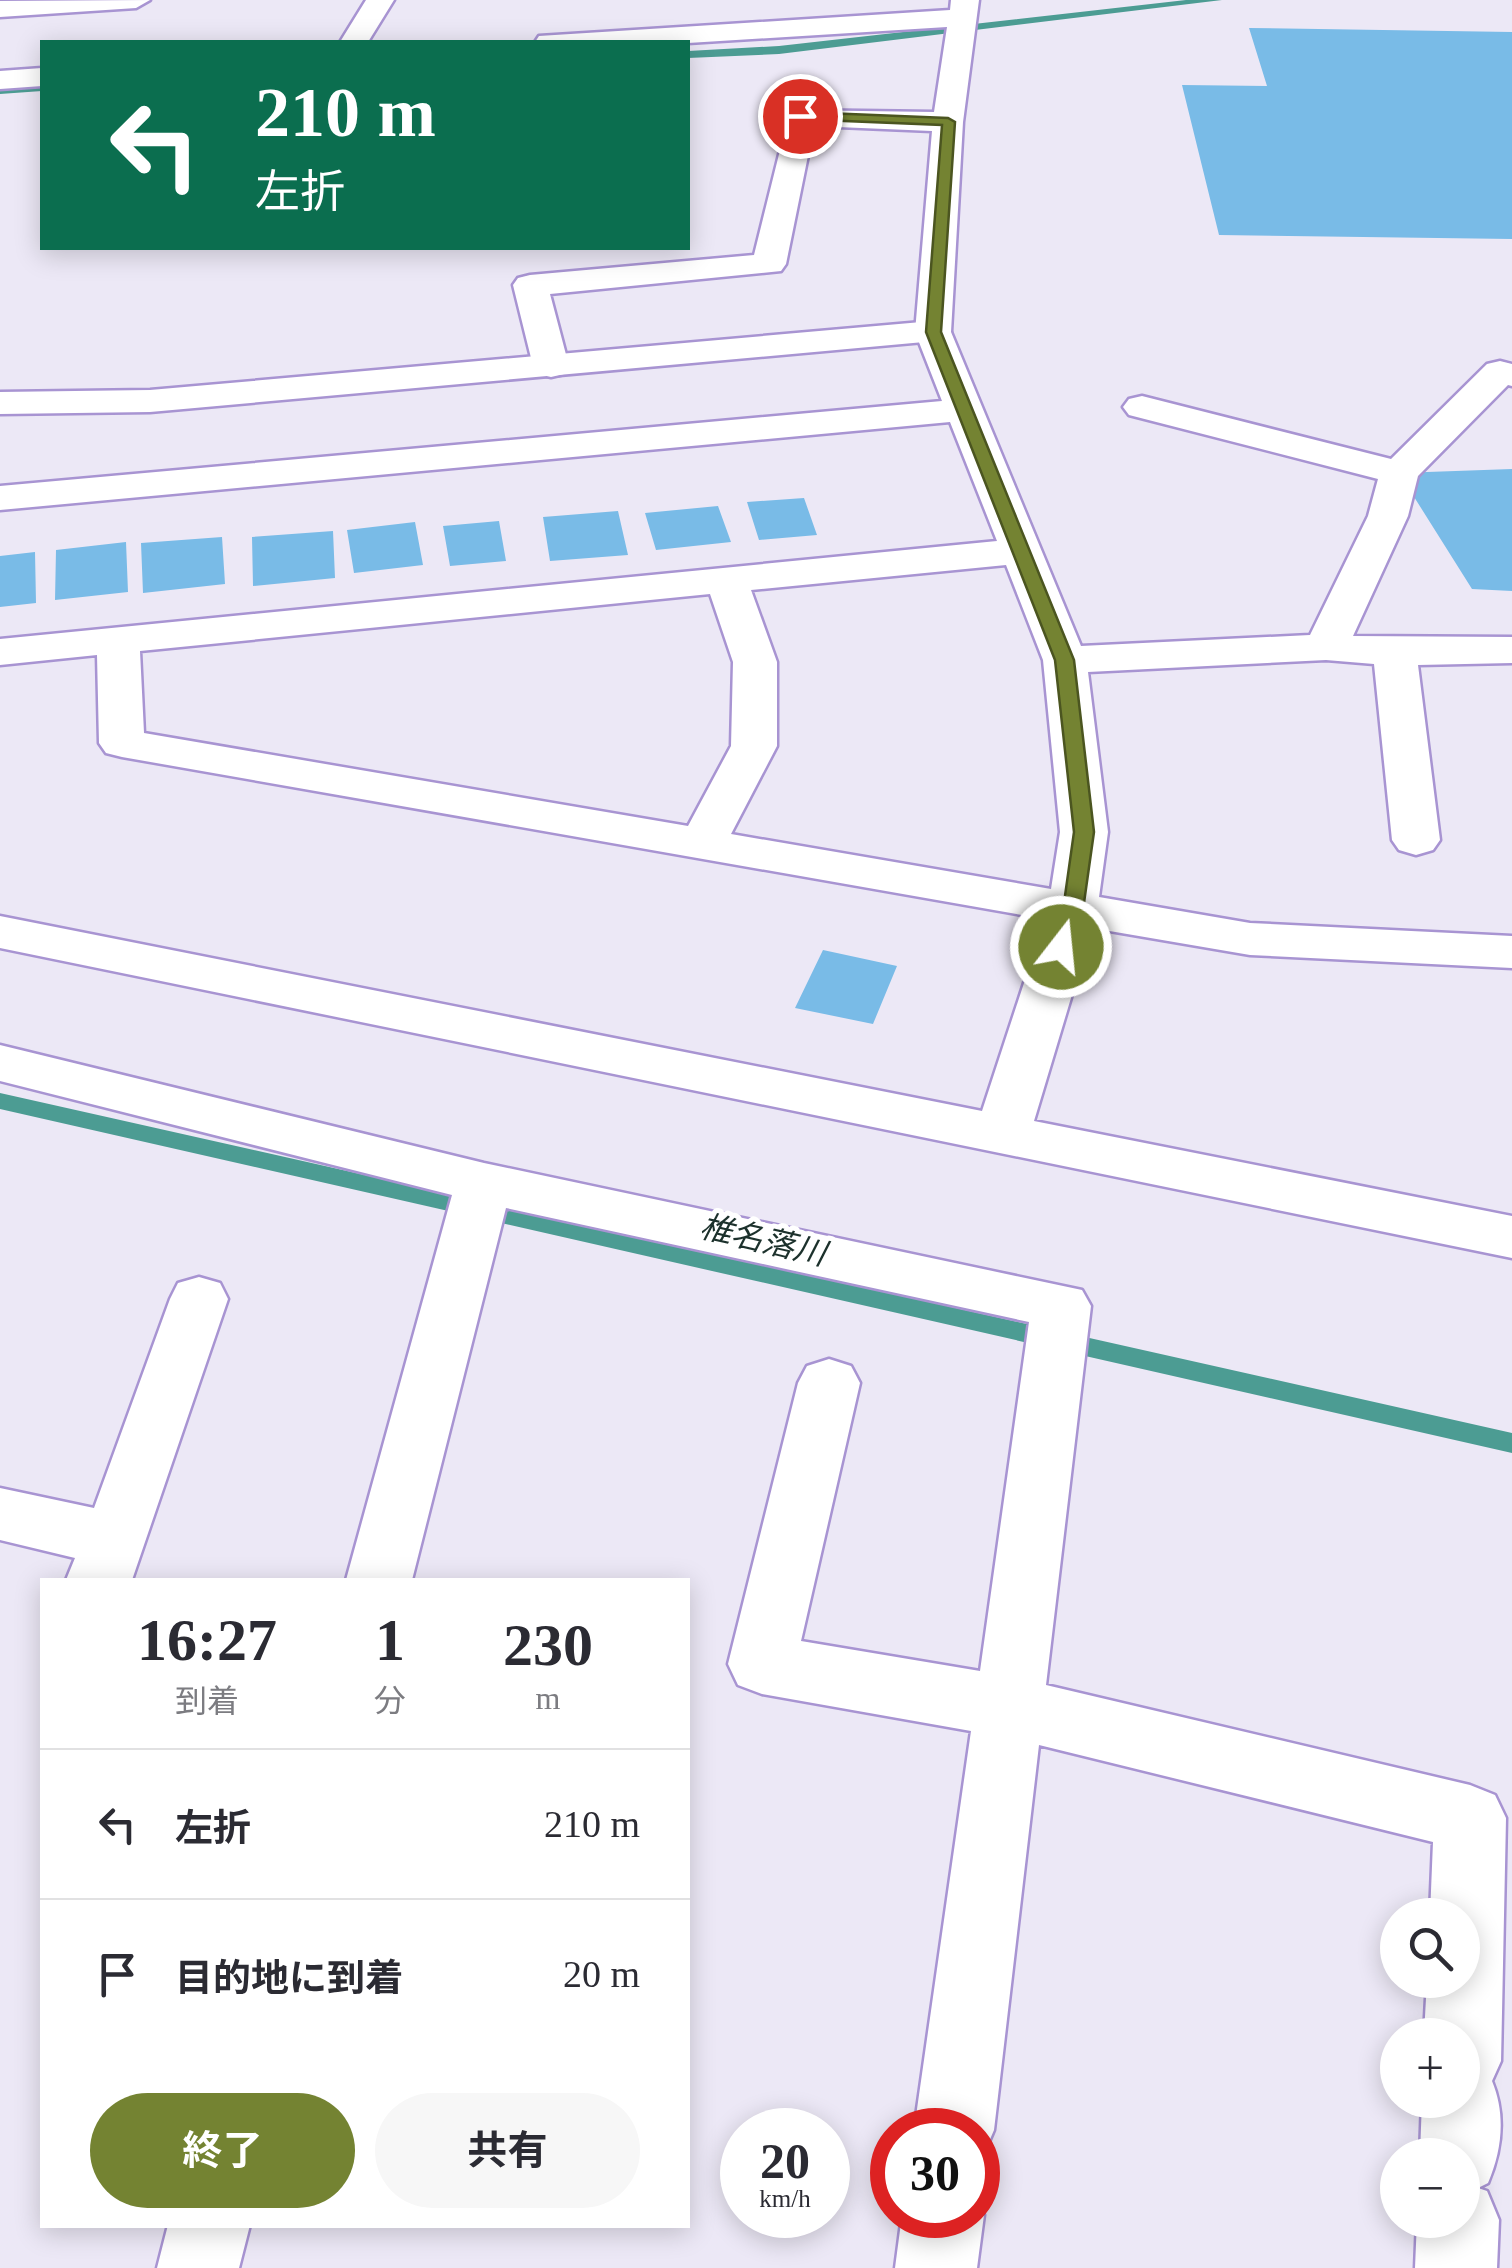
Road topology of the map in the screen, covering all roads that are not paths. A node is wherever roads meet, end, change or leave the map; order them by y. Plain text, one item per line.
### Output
1 (136, 0) edge
2 (380, 0) edge
3 (52, 3) edge
4 (0, 9) edge
5 (964, 9) edge
6 (535, 14) dead end
7 (49, 40) edge
8 (355, 40) edge
9 (525, 40) edge
10 (573, 40) edge
11 (40, 77) edge
12 (0, 80) edge
13 (948, 122) junction
14 (933, 332) junction
15 (551, 366) junction
16 (1512, 375) edge
17 (0, 403) edge
18 (1142, 407) dead end
19 (962, 410) junction
20 (1399, 473) junction
21 (0, 498) edge
22 (1019, 552) junction
23 (726, 580) junction
24 (118, 640) junction
25 (1326, 647) junction
26 (1512, 650) edge
27 (0, 652) edge
28 (1395, 652) junction
29 (1064, 660) junction
30 (1416, 840) dead end
31 (701, 846) junction
32 (1073, 910) junction
33 (0, 932) edge
34 (1512, 952) edge
35 (0, 1063) edge
36 (1002, 1134) junction
37 (484, 1183) junction
38 (1512, 1238) edge
39 (199, 1299) dead end
40 (828, 1383) dead end
41 (0, 1514) edge
42 (107, 1560) edge
43 (380, 1578) edge
44 (1010, 1707) junction
45 (1463, 2018) edge
46 (957, 2108) edge
47 (208, 2228) edge
48 (940, 2238) edge
49 (1457, 2238) edge
50 (198, 2268) edge
51 (936, 2268) edge
52 (1456, 2268) edge

1 - 3 street
2 - 8 street
3 - 4 street
3 - 7 street
5 - 10 street
5 - 13 street
6 - 9 street
11 - 12 street
13 - 14 street
13 - 15 street
14 - 15 street
14 - 19 street
15 - 17 street
16 - 20 street
18 - 20 street
19 - 21 street
19 - 22 street
20 - 25 street
22 - 23 street
22 - 29 street
23 - 24 street
23 - 31 street
24 - 27 street
24 - 31 street
25 - 28 street
25 - 29 street
26 - 28 street
28 - 30 street
29 - 32 street
31 - 32 street
32 - 34 street
32 - 36 street
33 - 36 street
35 - 37 street
36 - 38 street
37 - 43 street
37 - 44 street
39 - 42 street
40 - 44 street
41 - 42 street
44 - 45 street
44 - 46 street
47 - 50 street
48 - 51 street
49 - 52 street

